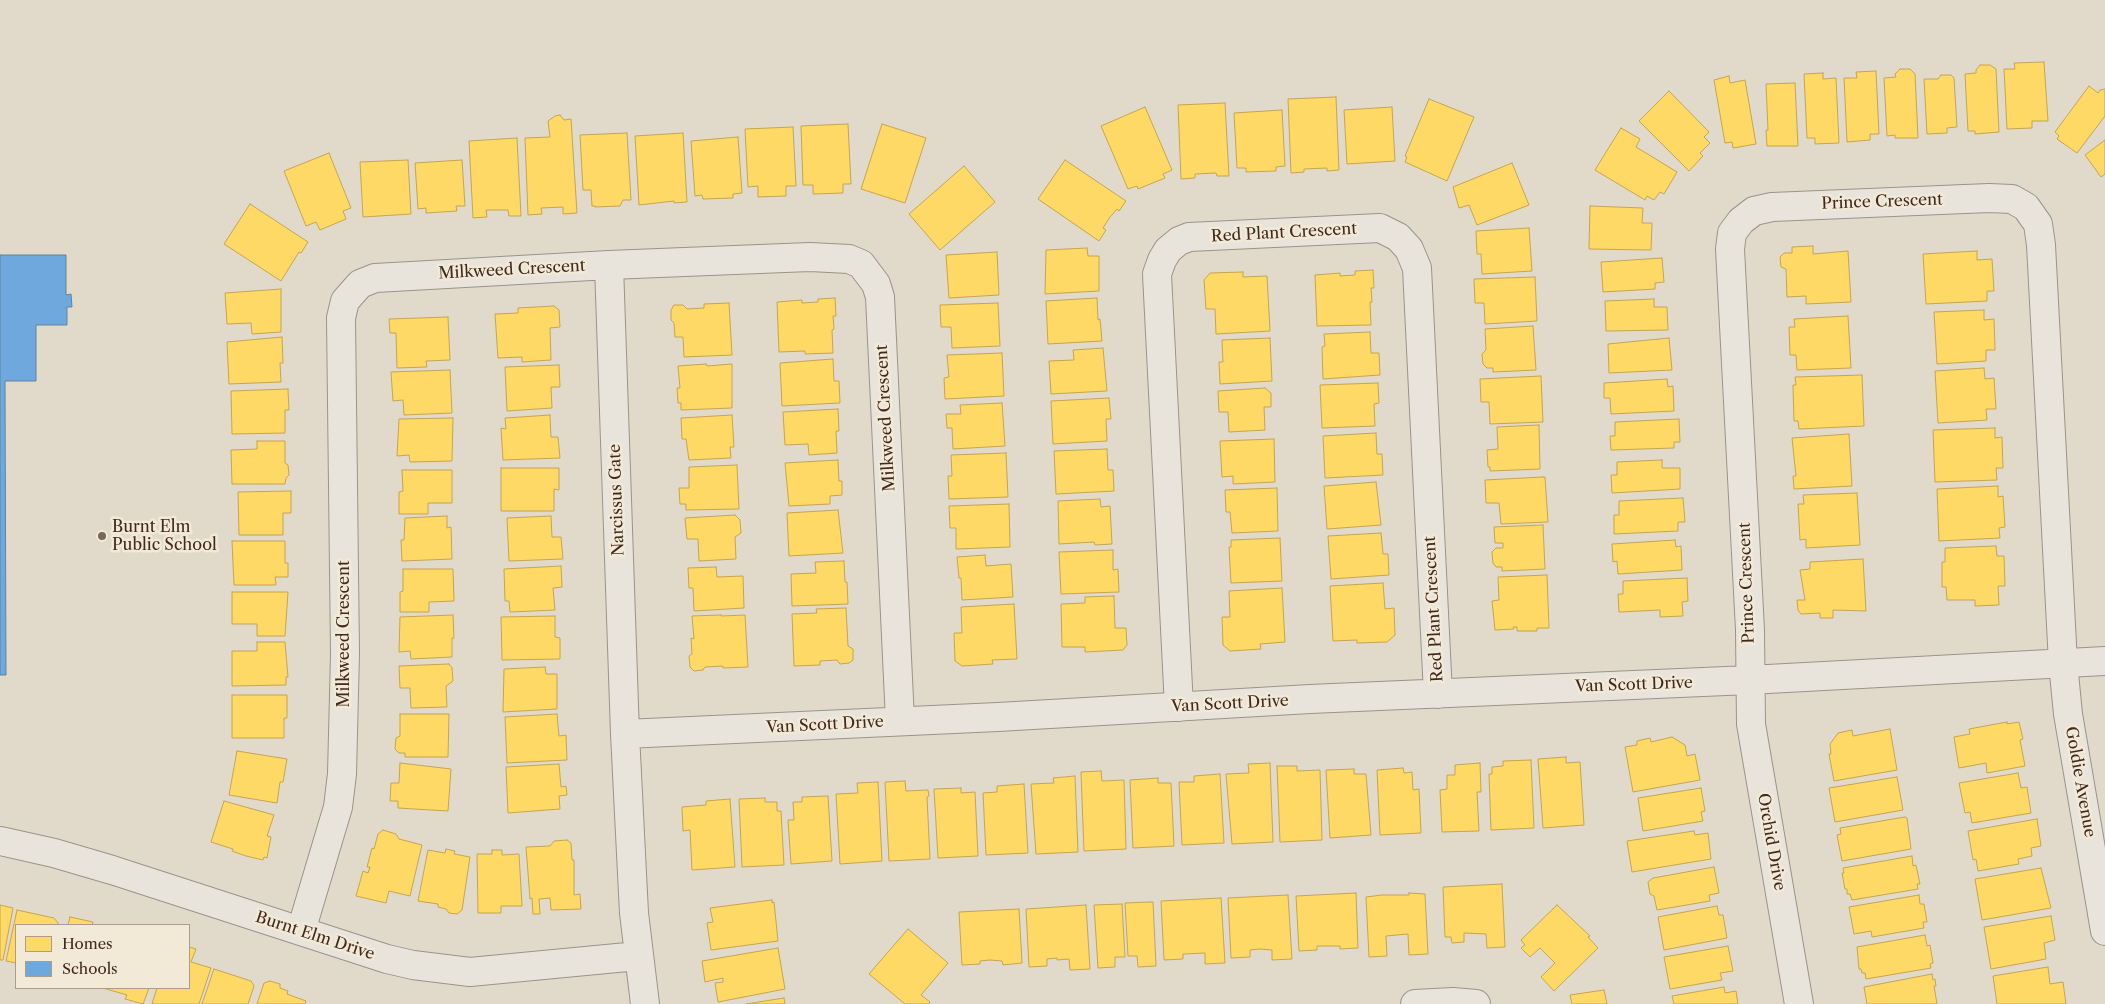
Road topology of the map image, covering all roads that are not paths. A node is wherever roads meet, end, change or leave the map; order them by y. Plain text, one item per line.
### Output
1 (609, 265) junction
2 (2105, 661) edge
3 (2063, 662) junction
4 (1749, 680) junction
5 (1438, 694) junction
6 (1179, 707) junction
7 (900, 721) junction
8 (625, 734) junction
9 (0, 841) edge
10 (302, 931) junction
11 (2105, 932) edge
12 (638, 956) junction
13 (645, 1004) edge
14 (1415, 1004) edge
15 (1476, 1004) edge
16 (1799, 1004) edge

1 - 7 street, Milkweed Crescent
1 - 8 street, Narcissus Gate
1 - 10 street, Milkweed Crescent
2 - 3 street, Van Scott Drive
3 - 4 street, Van Scott Drive
3 - 4 street, Prince Crescent
3 - 11 street, Goldie Avenue
4 - 5 street, Van Scott Drive
4 - 16 street, Orchid Drive
5 - 6 street, Van Scott Drive
5 - 6 street, Red Plant Crescent
6 - 7 street, Van Scott Drive
7 - 8 street, Van Scott Drive
8 - 12 street
9 - 10 street, Burnt Elm Drive
10 - 12 street, Burnt Elm Drive
12 - 13 street
14 - 15 street

